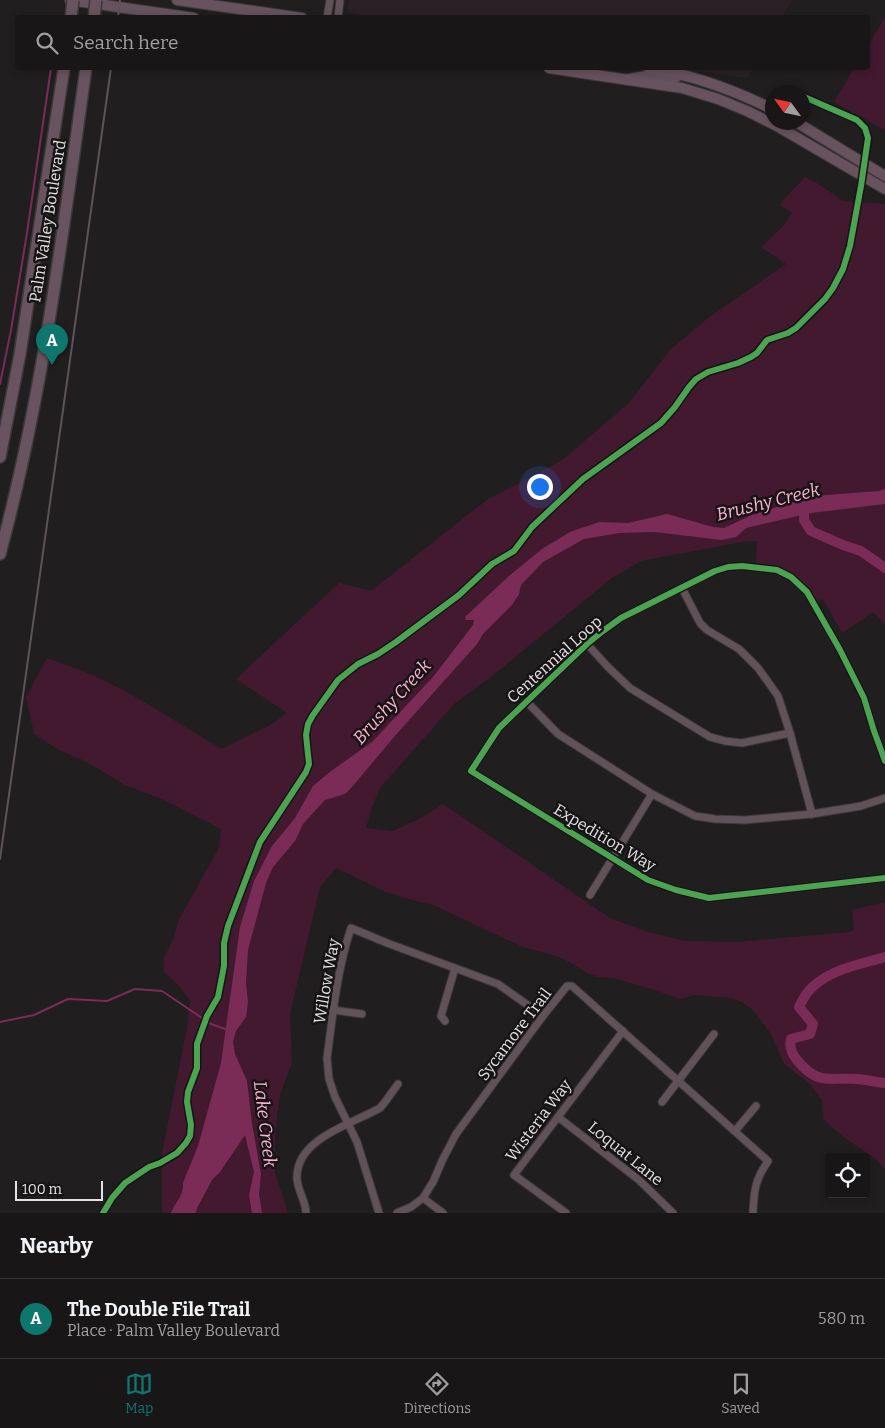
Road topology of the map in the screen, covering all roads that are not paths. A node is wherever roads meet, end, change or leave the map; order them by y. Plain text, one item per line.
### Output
1 (72, 0) edge
2 (96, 0) edge
3 (177, 0) edge
4 (330, 0) edge
5 (340, 0) edge
6 (71, 15) edge
7 (94, 15) edge
8 (174, 15) edge
9 (281, 15) edge
10 (328, 15) edge
11 (338, 15) edge
12 (64, 70) edge
13 (86, 70) edge
14 (563, 70) edge
15 (661, 70) edge
16 (679, 73) junction
17 (625, 79) junction
18 (765, 106) edge
19 (809, 130) edge
20 (885, 176) edge
21 (885, 189) edge
22 (0, 457) edge
23 (4, 524) edge
24 (0, 554) edge
25 (682, 588) junction
26 (587, 644) junction
27 (527, 702) junction
28 (790, 733) junction
29 (885, 760) edge
30 (471, 771) joint
31 (652, 794) junction
32 (885, 798) edge
33 (812, 814) junction
34 (613, 859) junction
35 (885, 878) edge
36 (590, 895) dead end
37 (455, 968) junction
38 (333, 1010) junction
39 (362, 1014) dead end
40 (543, 1016) junction
41 (445, 1021) dead end
42 (623, 1031) junction
43 (714, 1034) dead end
44 (679, 1080) junction
45 (398, 1084) dead end
46 (662, 1102) dead end
47 (756, 1106) dead end
48 (558, 1117) junction
49 (348, 1125) junction
50 (734, 1131) junction
51 (423, 1198) junction
52 (306, 1213) edge
53 (379, 1213) edge
54 (397, 1213) edge
55 (443, 1213) edge
56 (566, 1213) edge
57 (674, 1213) edge
58 (753, 1213) edge

1 - 6 highway, bridge
1 - 8 main road
2 - 7 highway, bridge
3 - 9 main road
4 - 10 street
5 - 11 street
12 - 22 highway, Palm Valley Boulevard
13 - 23 highway, Palm Valley Boulevard
14 - 17 main road
15 - 16 main road
16 - 17 street
16 - 18 main road
17 - 21 main road
19 - 20 main road
23 - 24 highway, Palm Valley Boulevard
25 - 26 street, Centennial Loop
25 - 28 street
25 - 29 street, Centennial Loop
26 - 27 street, Centennial Loop
26 - 28 street
27 - 30 street, Centennial Loop
27 - 31 street
28 - 33 street
30 - 34 street, Expedition Way
31 - 33 street
31 - 34 street
32 - 33 street
34 - 35 street, Expedition Way
34 - 36 street
37 - 38 street, Willow Way
37 - 40 street, Willow Way
37 - 41 street
38 - 39 street
38 - 49 street, Willow Way
40 - 42 street, Sycamore Trail
40 - 51 street, Sycamore Trail
42 - 44 street, Sycamore Trail
42 - 48 street, Wisteria Way
43 - 44 street
44 - 46 street
44 - 50 street, Sycamore Trail
45 - 49 street
47 - 50 street
48 - 56 street, Wisteria Way
48 - 57 street, Loquat Lane
49 - 52 street
49 - 53 street, Willow Way
50 - 58 street, Sycamore Trail
51 - 54 street, Sycamore Trail
51 - 55 street

